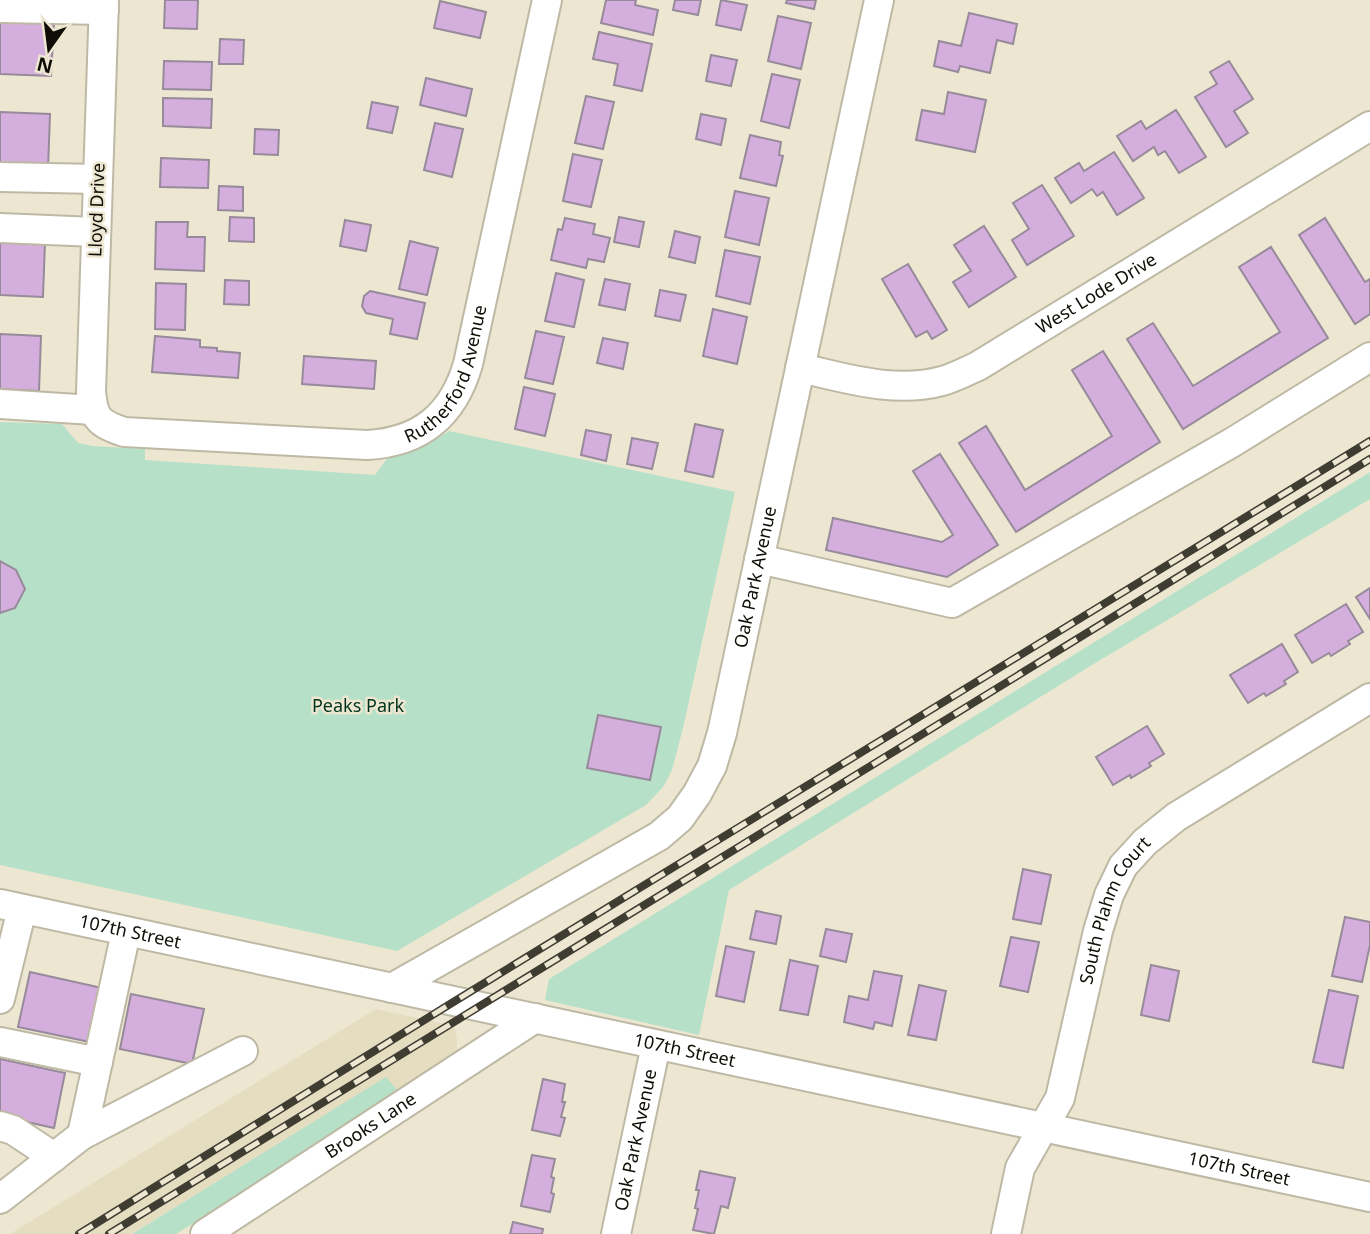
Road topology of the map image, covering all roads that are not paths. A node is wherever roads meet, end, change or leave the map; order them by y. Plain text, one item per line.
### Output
1 (547, 0) edge
2 (879, 0) edge
3 (104, 5) edge
4 (0, 8) edge
5 (1370, 126) edge
6 (0, 177) edge
7 (98, 179) junction
8 (0, 228) edge
9 (96, 232) junction
10 (1370, 357) edge
11 (800, 368) junction
12 (0, 404) edge
13 (95, 414) junction
14 (759, 559) junction
15 (1370, 698) edge
16 (11, 907) edge
17 (126, 932) junction
18 (392, 988) junction
19 (0, 999) edge
20 (535, 1018) junction
21 (0, 1042) edge
22 (656, 1045) junction
23 (243, 1051) dead end
24 (98, 1062) junction
25 (0, 1126) edge
26 (1043, 1128) junction
27 (82, 1135) junction
28 (54, 1157) junction
29 (1370, 1198) edge
30 (0, 1199) edge
31 (208, 1233) edge
32 (616, 1234) edge
33 (1006, 1234) edge

1 - 13 street, Rutherford Avenue
2 - 11 street, Oak Park Avenue
3 - 4 street
3 - 7 street, Lloyd Drive
5 - 11 street, West Lode Drive
6 - 7 street
7 - 9 street, Lloyd Drive
8 - 9 street
9 - 13 street, Lloyd Drive
10 - 14 street
11 - 14 street, Oak Park Avenue
12 - 13 street, Rutherford Avenue
14 - 18 street, Oak Park Avenue
15 - 26 street, South Plahm Court
16 - 17 street, 107th Street
16 - 19 street
17 - 18 street, 107th Street
17 - 24 street
18 - 20 street, 107th Street
20 - 22 street, 107th Street
20 - 31 street, Brooks Lane
21 - 24 street
22 - 26 street, 107th Street
22 - 32 street, Oak Park Avenue
23 - 27 street
24 - 27 street
25 - 28 street
26 - 29 street, 107th Street
26 - 33 street, South Plahm Court
27 - 28 street
28 - 30 street

